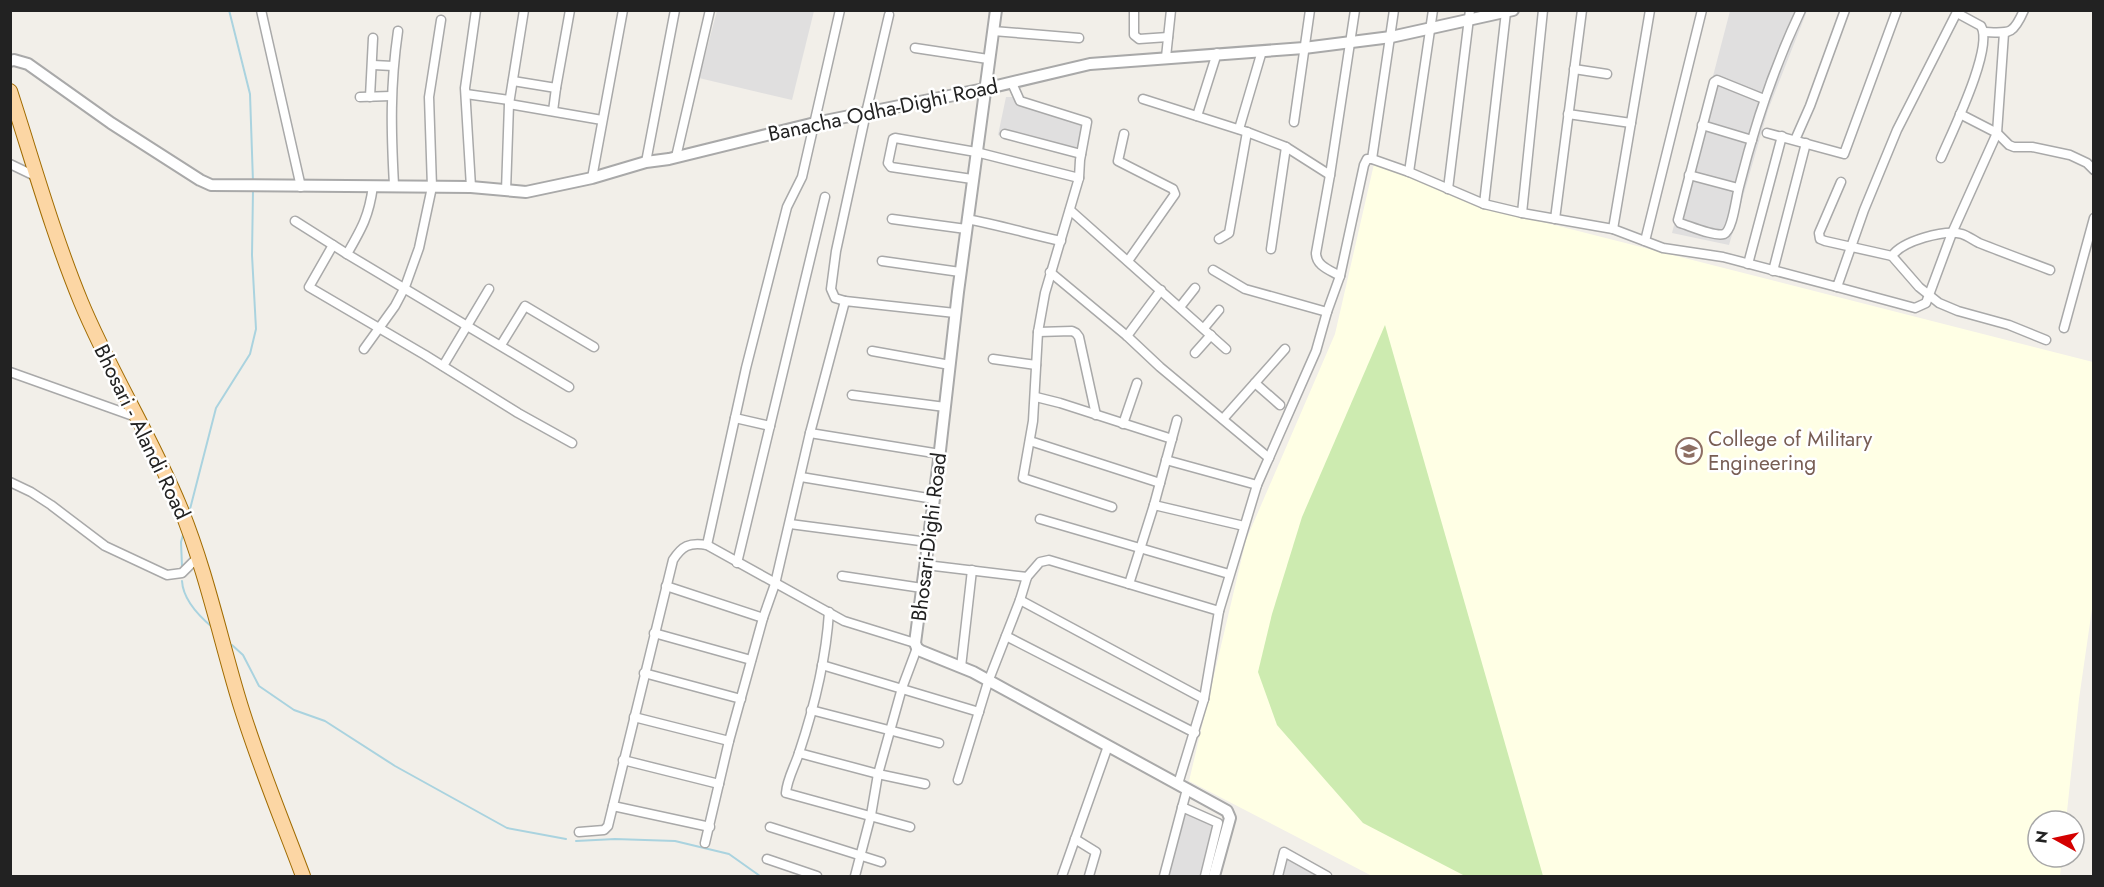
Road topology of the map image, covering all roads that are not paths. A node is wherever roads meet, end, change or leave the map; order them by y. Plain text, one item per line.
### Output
1 (261, 10) edge
2 (524, 10) edge
3 (570, 10) edge
4 (623, 10) edge
5 (675, 10) edge
6 (710, 10) edge
7 (840, 10) edge
8 (996, 10) edge
9 (1134, 10) edge
10 (1171, 10) edge
11 (1310, 10) edge
12 (1355, 10) edge
13 (1394, 10) edge
14 (1433, 10) edge
15 (1543, 10) edge
16 (1582, 10) edge
17 (1650, 10) edge
18 (1702, 10) edge
19 (1801, 10) edge
20 (1845, 10) edge
21 (1897, 10) edge
22 (2024, 10) edge
23 (1510, 11) edge
24 (474, 12) edge
25 (1957, 12) edge
26 (889, 15) dead end
27 (1468, 16) edge
28 (441, 20) dead end
29 (1429, 29) junction
30 (398, 31) dead end
31 (993, 31) junction
32 (1984, 32) junction
33 (2004, 33) junction
34 (1168, 37) junction
35 (1391, 37) junction
36 (373, 38) dead end
37 (1079, 38) dead end
38 (1350, 42) junction
39 (915, 48) dead end
40 (1304, 48) junction
41 (1262, 51) junction
42 (1217, 53) junction
43 (1166, 57) junction
44 (988, 59) junction
45 (10, 61) edge
46 (373, 65) junction
47 (393, 66) junction
48 (1574, 69) junction
49 (1607, 74) dead end
50 (513, 81) junction
51 (1012, 83) junction
52 (556, 88) junction
53 (984, 89) junction
54 (10, 91) edge
55 (466, 94) junction
56 (391, 96) junction
57 (360, 97) dead end
58 (370, 97) junction
59 (1143, 99) dead end
60 (1764, 99) junction
61 (509, 101) junction
62 (553, 111) junction
63 (866, 113) junction
64 (1568, 114) junction
65 (1960, 114) junction
66 (1197, 116) junction
67 (602, 120) junction
68 (1294, 122) dead end
69 (815, 123) junction
70 (1631, 123) junction
71 (1702, 125) junction
72 (1243, 131) junction
73 (1767, 133) dead end
74 (1998, 133) junction
75 (1005, 134) dead end
76 (1124, 134) dead end
77 (1782, 136) junction
78 (1752, 140) junction
79 (1795, 140) junction
80 (1806, 143) junction
81 (1286, 147) junction
82 (976, 152) junction
83 (1081, 154) junction
84 (676, 157) junction
85 (1372, 159) junction
86 (1941, 159) dead end
87 (646, 162) junction
88 (10, 164) edge
89 (2094, 170) edge
90 (1409, 172) junction
91 (1330, 175) junction
92 (1689, 175) junction
93 (38, 177) junction
94 (592, 178) junction
95 (1079, 178) junction
96 (972, 179) junction
97 (1841, 182) dead end
98 (394, 185) junction
99 (373, 186) junction
100 (301, 187) junction
101 (432, 187) junction
102 (471, 187) junction
103 (1738, 188) junction
104 (1448, 189) junction
105 (506, 191) junction
106 (825, 197) dead end
107 (1484, 204) junction
108 (1070, 210) junction
109 (1522, 213) junction
110 (2094, 218) edge
111 (892, 219) dead end
112 (1555, 219) junction
113 (295, 221) dead end
114 (966, 224) junction
115 (1613, 229) junction
116 (1952, 233) junction
117 (1219, 240) dead end
118 (1060, 241) junction
119 (1645, 241) junction
120 (333, 245) junction
121 (1851, 246) junction
122 (1271, 249) dead end
123 (347, 254) junction
124 (1893, 256) junction
125 (882, 261) dead end
126 (1128, 261) junction
127 (1748, 264) junction
128 (1213, 270) dead end
129 (2050, 270) dead end
130 (1773, 271) junction
131 (960, 272) junction
132 (1050, 272) junction
133 (1340, 276) junction
134 (405, 287) junction
135 (1837, 287) junction
136 (1195, 288) dead end
137 (489, 289) dead end
138 (1161, 290) junction
139 (1930, 296) junction
140 (845, 301) junction
141 (1180, 307) junction
142 (1219, 310) dead end
143 (1328, 312) junction
144 (955, 313) junction
145 (467, 326) junction
146 (2064, 328) dead end
147 (379, 329) junction
148 (1207, 331) junction
149 (1038, 332) junction
150 (1127, 336) junction
151 (2046, 340) dead end
152 (501, 345) junction
153 (594, 347) dead end
154 (364, 349) dead end
155 (1226, 349) dead end
156 (1285, 349) dead end
157 (872, 351) dead end
158 (1195, 353) dead end
159 (993, 359) dead end
160 (950, 365) junction
161 (1036, 365) junction
162 (443, 366) junction
163 (10, 372) edge
164 (1255, 382) junction
165 (1137, 383) dead end
166 (569, 387) dead end
167 (852, 395) dead end
168 (1036, 397) junction
169 (1280, 405) dead end
170 (945, 407) junction
171 (1096, 415) junction
172 (136, 417) junction
173 (735, 418) junction
174 (1223, 419) junction
175 (1177, 420) dead end
176 (1123, 424) junction
177 (770, 426) junction
178 (810, 433) junction
179 (1172, 440) junction
180 (1030, 441) junction
181 (572, 442) dead end
182 (940, 454) junction
183 (1269, 459) junction
184 (1166, 460) junction
185 (801, 477) junction
186 (10, 482) edge
187 (1160, 483) junction
188 (1257, 485) junction
189 (934, 499) junction
190 (1154, 505) junction
191 (1112, 507) dead end
192 (1040, 519) dead end
193 (790, 524) junction
194 (1245, 526) junction
195 (928, 542) junction
196 (706, 545) junction
197 (1140, 547) junction
198 (198, 557) junction
199 (737, 563) junction
200 (926, 565) junction
201 (972, 570) junction
202 (1229, 574) junction
203 (842, 576) dead end
204 (1027, 576) junction
205 (775, 584) junction
206 (1129, 584) junction
207 (666, 586) junction
208 (922, 588) junction
209 (1020, 600) junction
210 (1219, 611) junction
211 (829, 612) junction
212 (763, 618) junction
213 (654, 633) junction
214 (1005, 636) junction
215 (916, 646) junction
216 (751, 660) junction
217 (822, 665) junction
218 (961, 667) junction
219 (644, 673) junction
220 (988, 682) junction
221 (902, 688) junction
222 (741, 699) junction
223 (1204, 699) junction
224 (811, 710) junction
225 (979, 712) junction
226 (634, 717) junction
227 (890, 732) junction
228 (1195, 734) junction
229 (729, 741) junction
230 (939, 742) dead end
231 (1108, 746) junction
232 (799, 753) junction
233 (623, 760) junction
234 (878, 774) junction
235 (958, 780) dead end
236 (719, 784) junction
237 (925, 784) dead end
238 (1183, 786) junction
239 (613, 806) junction
240 (1182, 807) junction
241 (871, 815) junction
242 (710, 827) junction
243 (770, 827) dead end
244 (910, 827) dead end
245 (579, 832) dead end
246 (1075, 839) junction
247 (705, 843) dead end
248 (860, 855) junction
249 (767, 860) dead end
250 (881, 862) dead end
251 (303, 876) edge
252 (817, 876) edge
253 (855, 876) edge
254 (1062, 876) edge
255 (1089, 876) edge
256 (1164, 876) edge
257 (1205, 876) edge
258 (1214, 876) edge
259 (1278, 876) edge
260 (1327, 876) edge

1 - 100 street
2 - 50 street
3 - 52 street
4 - 67 street
5 - 87 street
6 - 84 street
7 - 69 street
8 - 31 street, Bhosari-Dighi Road
9 - 34 street
10 - 34 street
11 - 40 street
12 - 38 street
13 - 35 street
14 - 29 street
15 - 109 street
16 - 48 street
17 - 70 street
18 - 119 street
19 - 60 street
20 - 79 street
21 - 80 street
22 - 33 street
23 - 27 street, Banacha Odha-Dighi Road
23 - 107 street
24 - 55 street
25 - 32 street
25 - 121 street
26 - 63 street
27 - 29 street, Banacha Odha-Dighi Road
27 - 104 street
28 - 101 street
29 - 35 street, Banacha Odha-Dighi Road
29 - 90 street
30 - 47 street
31 - 37 street
31 - 44 street, Bhosari-Dighi Road
32 - 33 street
32 - 65 street
33 - 74 street
34 - 43 street
35 - 38 street, Banacha Odha-Dighi Road
35 - 85 street
36 - 46 street
38 - 40 street, Banacha Odha-Dighi Road
38 - 91 street
39 - 44 street
40 - 41 street, Banacha Odha-Dighi Road
40 - 68 street
41 - 42 street, Banacha Odha-Dighi Road
41 - 72 street
42 - 43 street, Banacha Odha-Dighi Road
42 - 66 street
43 - 51 street, Banacha Odha-Dighi Road
44 - 53 street, Bhosari-Dighi Road
45 - 100 street, Banacha Odha-Dighi Road
46 - 47 street
46 - 58 street
47 - 56 street
48 - 49 street
48 - 64 street
50 - 52 street
50 - 61 street
51 - 53 street, Banacha Odha-Dighi Road
51 - 83 street
52 - 62 street
53 - 63 street, Banacha Odha-Dighi Road
53 - 82 street, Bhosari-Dighi Road
54 - 93 main road, Bhosari - Alandi Road
55 - 61 street
55 - 102 street
56 - 58 street
56 - 98 street
57 - 58 street
59 - 66 street
60 - 71 street
60 - 78 street
61 - 62 street
61 - 105 street
62 - 67 street
63 - 69 street, Banacha Odha-Dighi Road
63 - 140 street
64 - 70 street
64 - 112 street
65 - 74 street
65 - 86 street
66 - 72 street
67 - 94 street
69 - 84 street, Banacha Odha-Dighi Road
69 - 173 street
70 - 115 street
71 - 78 street
71 - 92 street
72 - 81 street
72 - 117 street
73 - 77 street
74 - 89 street
74 - 116 street
75 - 83 street
76 - 126 street
77 - 79 street
77 - 127 street
78 - 103 street
79 - 80 street
80 - 130 street
81 - 91 street
81 - 122 street
82 - 95 street
82 - 96 street, Bhosari-Dighi Road
82 - 96 street
83 - 95 street
84 - 87 street, Banacha Odha-Dighi Road
85 - 90 street
85 - 133 street
87 - 94 street, Banacha Odha-Dighi Road
88 - 93 street
90 - 104 street
91 - 133 street
92 - 103 street
92 - 103 street
93 - 172 main road, Bhosari - Alandi Road
94 - 105 street, Banacha Odha-Dighi Road
95 - 108 street
96 - 114 street, Bhosari-Dighi Road
97 - 121 street
98 - 99 street, Banacha Odha-Dighi Road
98 - 101 street, Banacha Odha-Dighi Road
99 - 100 street, Banacha Odha-Dighi Road
99 - 123 street
101 - 102 street, Banacha Odha-Dighi Road
101 - 134 street
102 - 105 street, Banacha Odha-Dighi Road
104 - 107 street
106 - 177 street
107 - 109 street
108 - 118 street
108 - 126 street
109 - 112 street
110 - 146 street
111 - 114 street
112 - 115 street
113 - 120 street
114 - 118 street
114 - 131 street, Bhosari-Dighi Road
115 - 119 street
116 - 124 street
116 - 129 street
116 - 139 street
118 - 132 street
119 - 127 street
120 - 123 street
120 - 147 street
121 - 124 street
121 - 135 street
123 - 134 street
124 - 139 street
125 - 131 street
126 - 138 street
127 - 130 street
128 - 143 street
130 - 135 street
131 - 144 street, Bhosari-Dighi Road
132 - 149 street
132 - 150 street
133 - 143 street
134 - 145 street
134 - 147 street
135 - 139 street
136 - 141 street
137 - 145 street
138 - 141 street
138 - 150 street
139 - 151 street
140 - 144 street
140 - 178 street
141 - 148 street
142 - 148 street
143 - 183 street
144 - 160 street, Bhosari-Dighi Road
145 - 152 street
145 - 162 street
147 - 154 street
147 - 162 street
148 - 155 street
148 - 158 street
149 - 161 street
149 - 171 street
150 - 174 street
152 - 153 street
152 - 166 street
156 - 164 street
157 - 160 street
159 - 161 street
160 - 170 street, Bhosari-Dighi Road
161 - 168 street
162 - 181 street
163 - 172 street
164 - 169 street
164 - 174 street
165 - 176 street
167 - 170 street
168 - 171 street
168 - 180 street
170 - 182 street, Bhosari-Dighi Road
171 - 176 street
172 - 198 main road, Bhosari - Alandi Road
173 - 177 street
173 - 196 street
174 - 183 street
175 - 179 street
176 - 179 street
177 - 199 street
178 - 182 street
178 - 185 street
179 - 184 street
180 - 187 street
180 - 191 street
182 - 189 street, Bhosari-Dighi Road
183 - 188 street
184 - 187 street
184 - 188 street
185 - 189 street
185 - 193 street
186 - 198 street
187 - 190 street
188 - 194 street
189 - 195 street, Bhosari-Dighi Road
190 - 194 street
190 - 197 street
192 - 197 street
193 - 195 street
193 - 205 street
194 - 202 street
195 - 200 street, Bhosari-Dighi Road
196 - 199 street
196 - 207 street
197 - 202 street
197 - 206 street
198 - 251 main road, Bhosari - Alandi Road
199 - 205 street
200 - 201 street
200 - 208 street, Bhosari-Dighi Road
201 - 204 street
201 - 218 street
202 - 210 street
203 - 208 street
204 - 206 street
204 - 209 street
205 - 211 street
205 - 212 street
206 - 210 street
207 - 212 street
207 - 213 street
208 - 215 street, Bhosari-Dighi Road
209 - 214 street
209 - 223 street
210 - 223 street
211 - 215 street
211 - 217 street
212 - 216 street
213 - 216 street
213 - 219 street
214 - 220 street
214 - 228 street
215 - 218 street, Bhosari-Dighi Road
215 - 221 street
216 - 222 street
217 - 221 street
217 - 224 street
218 - 220 street, Bhosari-Dighi Road
219 - 222 street
219 - 226 street
220 - 225 street
220 - 231 street, Bhosari-Dighi Road
221 - 225 street
221 - 227 street
222 - 229 street
223 - 228 street
224 - 227 street
224 - 232 street
225 - 235 street
226 - 229 street
226 - 233 street
227 - 230 street
227 - 234 street
228 - 238 street
229 - 236 street
231 - 238 street, Bhosari-Dighi Road
231 - 246 street
232 - 234 street
232 - 241 street
233 - 236 street
233 - 239 street
234 - 237 street
234 - 241 street
236 - 242 street
238 - 240 street
238 - 258 street, Bhosari-Dighi Road
239 - 242 street
239 - 245 street
240 - 256 street
240 - 257 street
241 - 244 street
241 - 248 street
242 - 247 street
243 - 248 street
246 - 254 street
246 - 255 street
248 - 250 street
248 - 253 street
249 - 252 street
259 - 260 street

